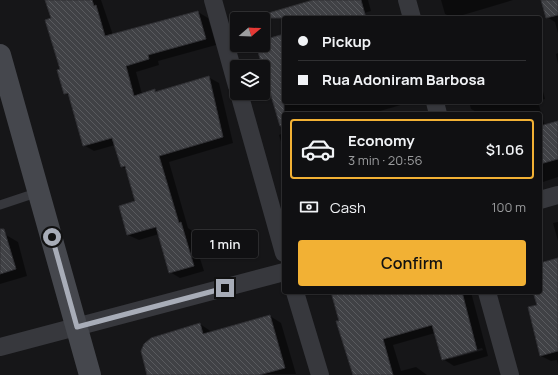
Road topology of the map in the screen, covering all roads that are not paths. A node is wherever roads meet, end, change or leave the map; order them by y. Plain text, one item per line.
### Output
1 (213, 0) edge
2 (407, 0) edge
3 (411, 16) edge
4 (0, 55) edge
5 (230, 61) edge
6 (241, 100) edge
7 (39, 192) junction
8 (558, 195) edge
9 (542, 199) edge
10 (0, 205) edge
11 (282, 246) edge
12 (282, 273) edge
13 (296, 294) edge
14 (488, 294) edge
15 (77, 327) junction
16 (0, 347) edge
17 (90, 375) edge
18 (320, 375) edge
19 (510, 375) edge

1 - 5 street
2 - 3 street
4 - 7 main road
6 - 11 street
7 - 10 lane
7 - 15 main road
8 - 9 street
12 - 15 street
13 - 18 street
14 - 19 street
15 - 16 street
15 - 17 main road

